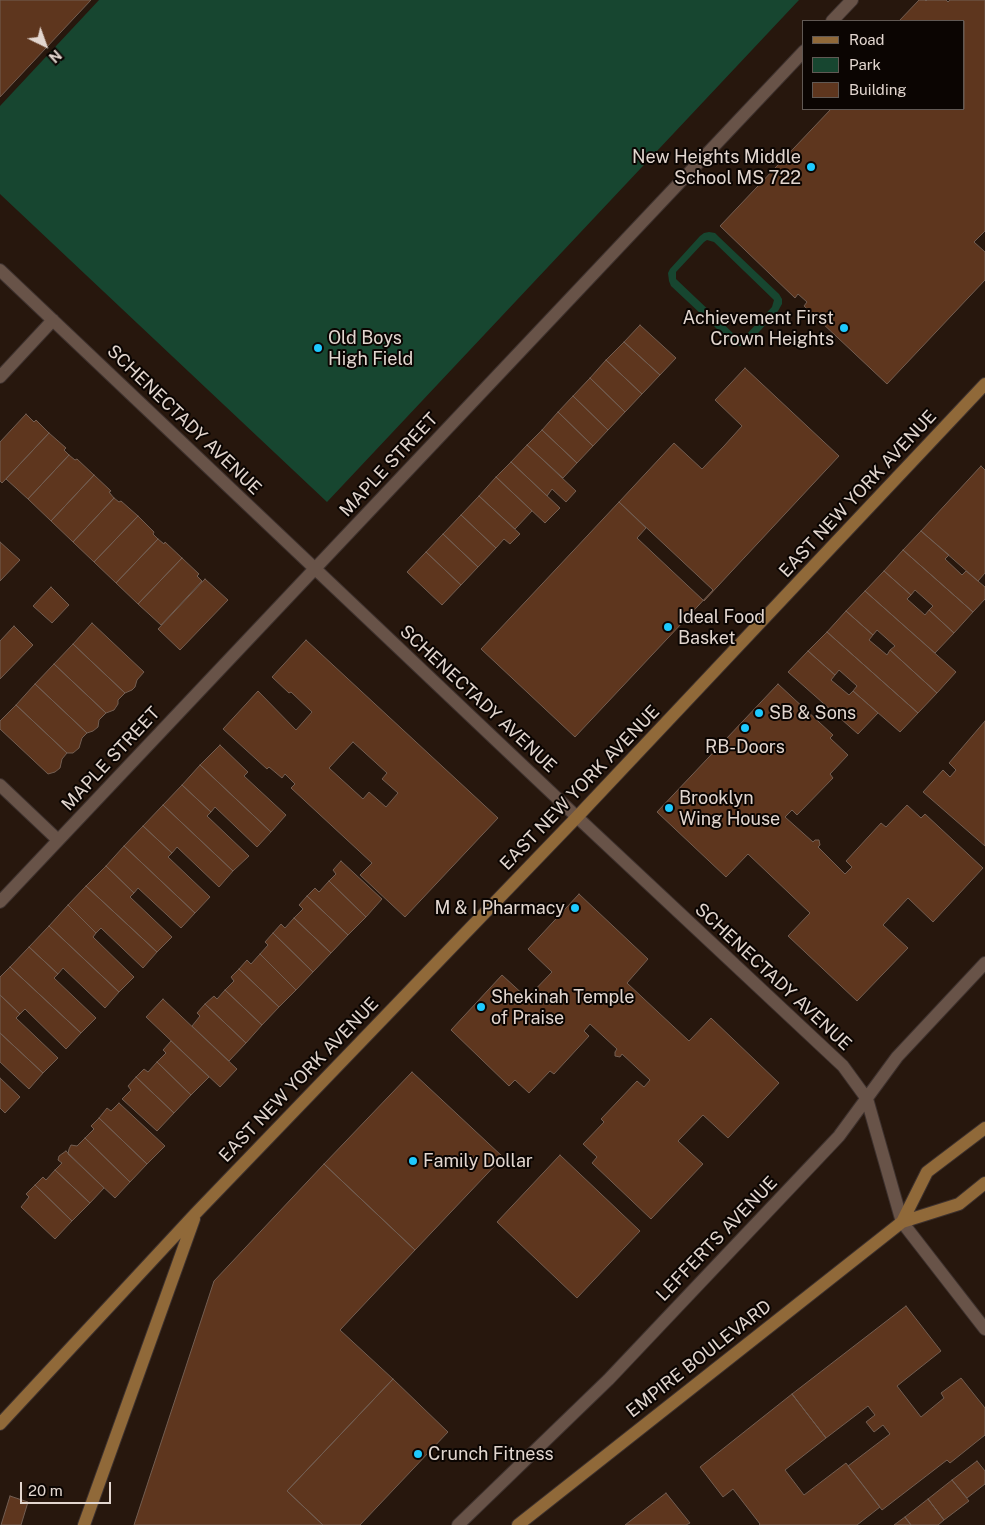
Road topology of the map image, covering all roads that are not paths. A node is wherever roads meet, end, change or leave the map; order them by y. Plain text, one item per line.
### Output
1 (852, 0) edge
2 (833, 20) edge
3 (802, 53) edge
4 (0, 270) edge
5 (53, 320) junction
6 (0, 377) edge
7 (985, 384) edge
8 (314, 569) junction
9 (0, 785) edge
10 (576, 817) junction
11 (58, 840) junction
12 (0, 902) edge
13 (985, 963) edge
14 (867, 1099) junction
15 (985, 1128) edge
16 (985, 1183) edge
17 (196, 1213) junction
18 (902, 1222) junction
19 (985, 1329) edge
20 (0, 1424) edge
21 (84, 1525) edge
22 (458, 1525) edge
23 (518, 1525) edge

1 - 2 street
3 - 8 street, MAPLE STREET
4 - 5 street, SCHENECTADY AVENUE
5 - 6 street
5 - 8 street, SCHENECTADY AVENUE
7 - 10 main road, EAST NEW YORK AVENUE
8 - 10 street, SCHENECTADY AVENUE
8 - 11 street, MAPLE STREET
9 - 11 street
10 - 14 street, SCHENECTADY AVENUE
10 - 17 main road, EAST NEW YORK AVENUE
11 - 12 street, MAPLE STREET
13 - 14 street, LEFFERTS AVENUE
14 - 18 street, SCHENECTADY AVENUE
14 - 22 street, LEFFERTS AVENUE
15 - 18 main road, EMPIRE BOULEVARD
16 - 18 main road, EMPIRE BOULEVARD
17 - 20 main road, EAST NEW YORK AVENUE
17 - 21 main road, EAST NEW YORK AVENUE
18 - 19 street, SCHENECTADY AVENUE
18 - 23 main road, EMPIRE BOULEVARD

